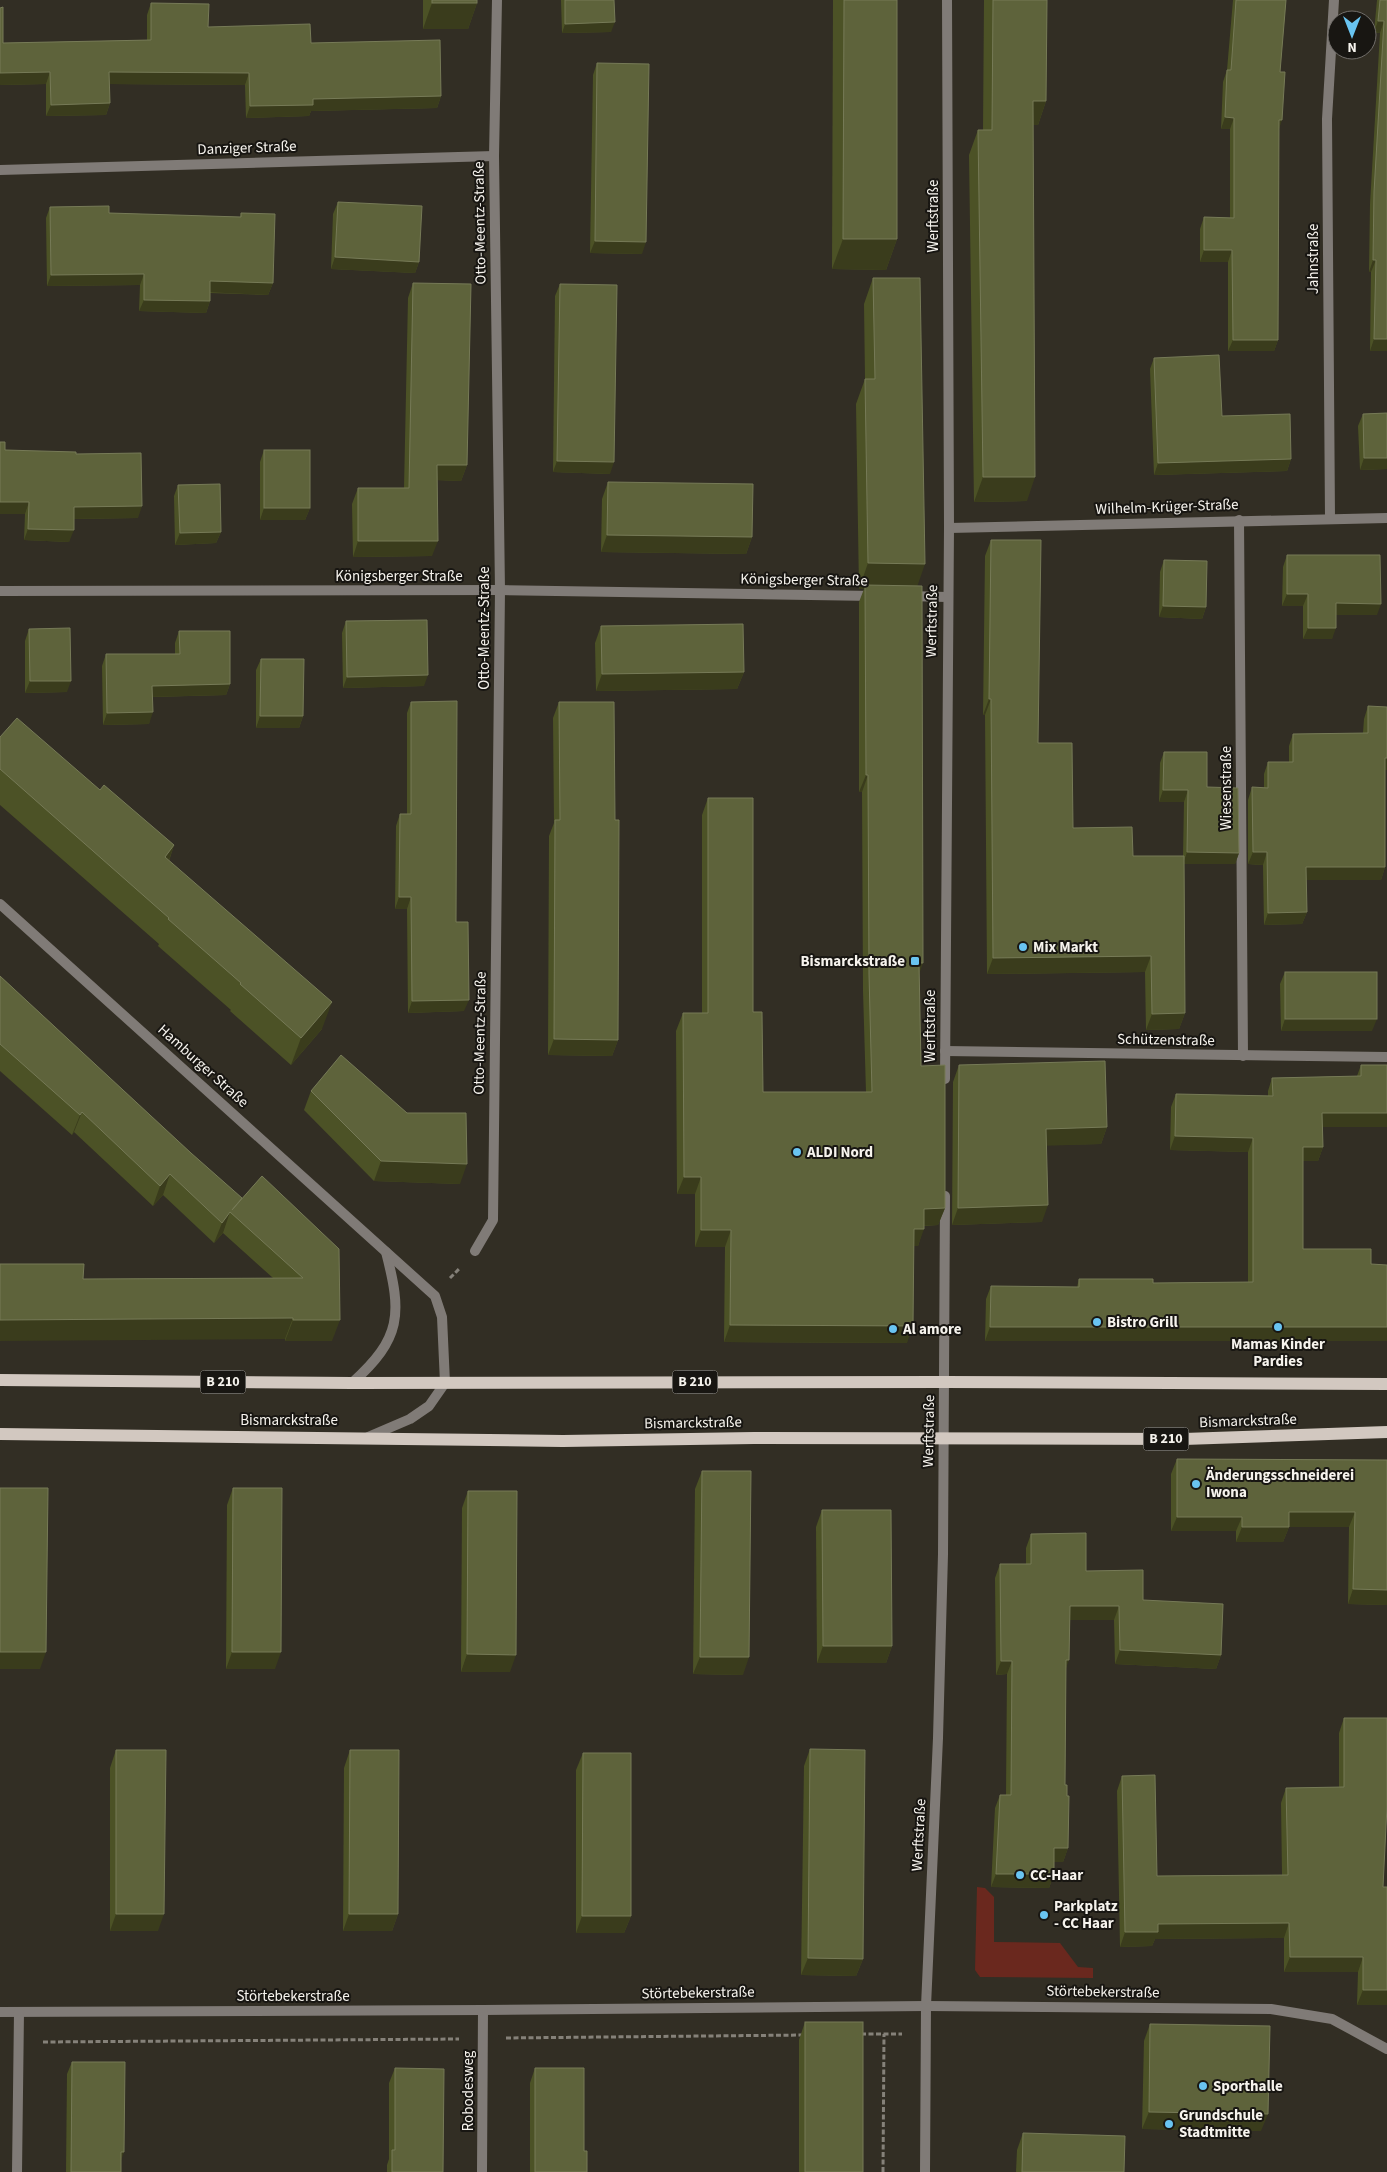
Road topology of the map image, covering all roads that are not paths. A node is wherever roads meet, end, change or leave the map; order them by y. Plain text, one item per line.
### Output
1 (496, 0) edge
2 (947, 0) edge
3 (1334, 0) edge
4 (494, 156) junction
5 (0, 170) edge
6 (1330, 518) junction
7 (1387, 518) edge
8 (1239, 520) junction
9 (949, 528) junction
10 (500, 590) junction
11 (0, 591) edge
12 (947, 597) junction
13 (0, 904) edge
14 (945, 1051) junction
15 (1243, 1056) junction
16 (1387, 1057) edge
17 (945, 1087) edge
18 (945, 1183) edge
19 (386, 1251) junction
20 (475, 1251) dead end
21 (0, 1380) edge
22 (944, 1382) junction
23 (352, 1383) junction
24 (445, 1383) junction
25 (1387, 1384) edge
26 (1387, 1432) edge
27 (0, 1434) edge
28 (367, 1437) junction
29 (944, 1438) junction
30 (926, 2006) junction
31 (483, 2010) junction
32 (0, 2012) edge
33 (19, 2012) junction
34 (1387, 2049) edge
35 (17, 2172) edge
36 (482, 2172) edge
37 (924, 2172) edge

1 - 4 street, Otto-Meentz-Straße
2 - 9 street, Werftstraße
3 - 6 street, Jahnstraße
4 - 5 street, Danziger Straße
4 - 10 street, Otto-Meentz-Straße
6 - 7 street, Wilhelm-Krüger-Straße
6 - 8 street, Wilhelm-Krüger-Straße
8 - 9 street, Wilhelm-Krüger-Straße
8 - 15 street, Wiesenstraße
9 - 12 street, Werftstraße
10 - 11 street, Königsberger Straße
10 - 12 street, Königsberger Straße
10 - 20 street, Otto-Meentz-Straße
12 - 14 street, Werftstraße
13 - 19 street, Hamburger Straße
14 - 15 street, Schützenstraße
14 - 17 street, Werftstraße
15 - 16 street, Schützenstraße
18 - 22 street, Werftstraße
19 - 23 street
19 - 24 street, Hamburger Straße
21 - 23 main road, B 210
22 - 24 main road, B 210
22 - 25 main road, B 210
22 - 29 street, Werftstraße
23 - 24 main road, B 210
24 - 28 street
26 - 29 main road, Bismarckstraße / B 210
27 - 28 main road, Bismarckstraße / B 210
28 - 29 main road, Bismarckstraße / B 210
29 - 30 street, Werftstraße
30 - 31 street, Störtebekerstraße
30 - 34 street, Störtebekerstraße
30 - 37 street, Werftstraße
31 - 33 street, Störtebekerstraße
31 - 36 street, Robodesweg
32 - 33 street, Störtebekerstraße
33 - 35 street

